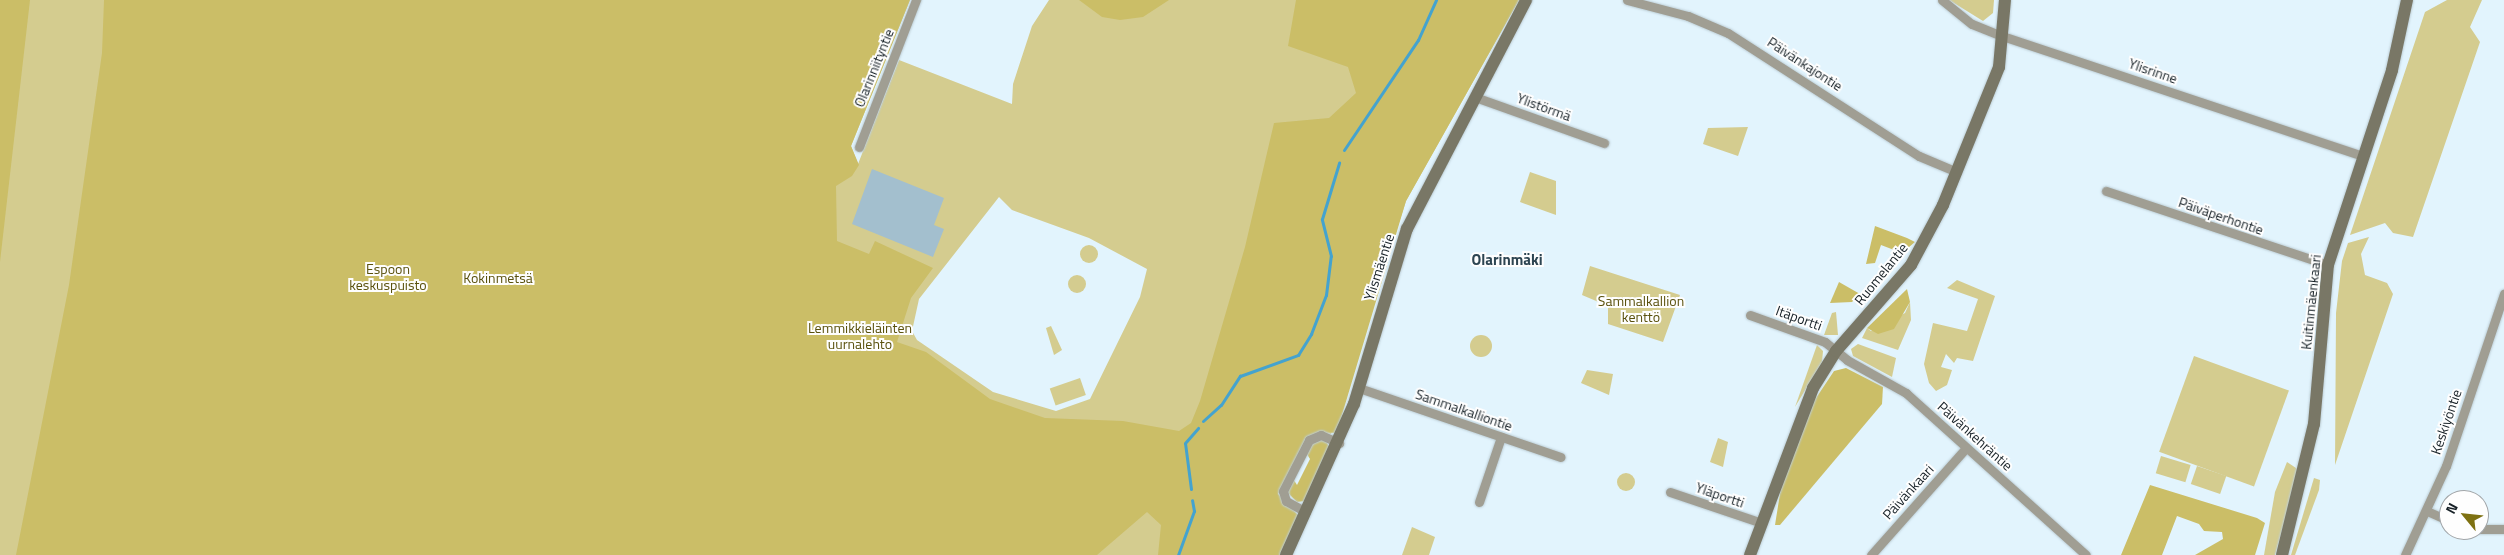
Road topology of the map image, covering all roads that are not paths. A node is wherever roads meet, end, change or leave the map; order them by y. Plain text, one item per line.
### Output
1 (916, 0) edge
2 (1526, 0) edge
3 (1627, 0) edge
4 (1942, 0) edge
5 (2005, 0) edge
6 (2407, 0) edge
7 (2004, 37) junction
8 (1475, 97) junction
9 (1604, 143) dead end
10 (859, 147) dead end
11 (2362, 156) junction
12 (1957, 172) junction
13 (2106, 191) dead end
14 (2328, 265) junction
15 (2504, 294) edge
16 (1750, 315) dead end
17 (1836, 351) junction
18 (1359, 388) junction
19 (1501, 437) junction
20 (1339, 443) junction
21 (1966, 448) junction
22 (1560, 457) dead end
23 (1670, 492) dead end
24 (1479, 502) dead end
25 (2427, 511) junction
26 (1306, 512) junction
27 (2439, 516) edge
28 (1762, 524) junction
29 (2489, 529) edge
30 (2504, 529) edge
31 (1286, 555) edge
32 (1750, 555) edge
33 (1870, 555) edge
34 (2086, 555) edge
35 (2282, 555) edge
36 (2405, 555) edge

1 - 10 street, Olarinniityntie
2 - 8 street, Ylismäentie
3 - 12 street, Päivänkajontie
4 - 7 street, Ylisrinne
5 - 7 street, Ruomelantie
6 - 11 street, Kuitinmäenkaari
7 - 11 street, Ylisrinne
7 - 12 street, Ruomelantie
8 - 9 street, Ylistörmä
8 - 18 street, Ylismäentie
11 - 14 street, Kuitinmäenkaari
12 - 17 street, Ruomelantie
13 - 14 street, Päiväperhontie
14 - 35 street, Kuitinmäenkaari
15 - 25 street, Keskiyöntie
16 - 17 street, Itäportti
17 - 21 street, Päivänkehräntie
17 - 28 street, Ruomelantie
18 - 19 street, Sammalkalliontie
18 - 20 street, Ylismäentie
19 - 22 street, Sammalkalliontie
19 - 24 street
20 - 26 street, Ylismäentie
20 - 26 street
21 - 33 street, Päivänkaari
21 - 34 street, Päivänkehräntie
23 - 28 street, Yläportti
25 - 27 street
25 - 36 street, Keskiyöntie
26 - 31 street, Ylismäentie
28 - 32 street, Ruomelantie
29 - 30 street

